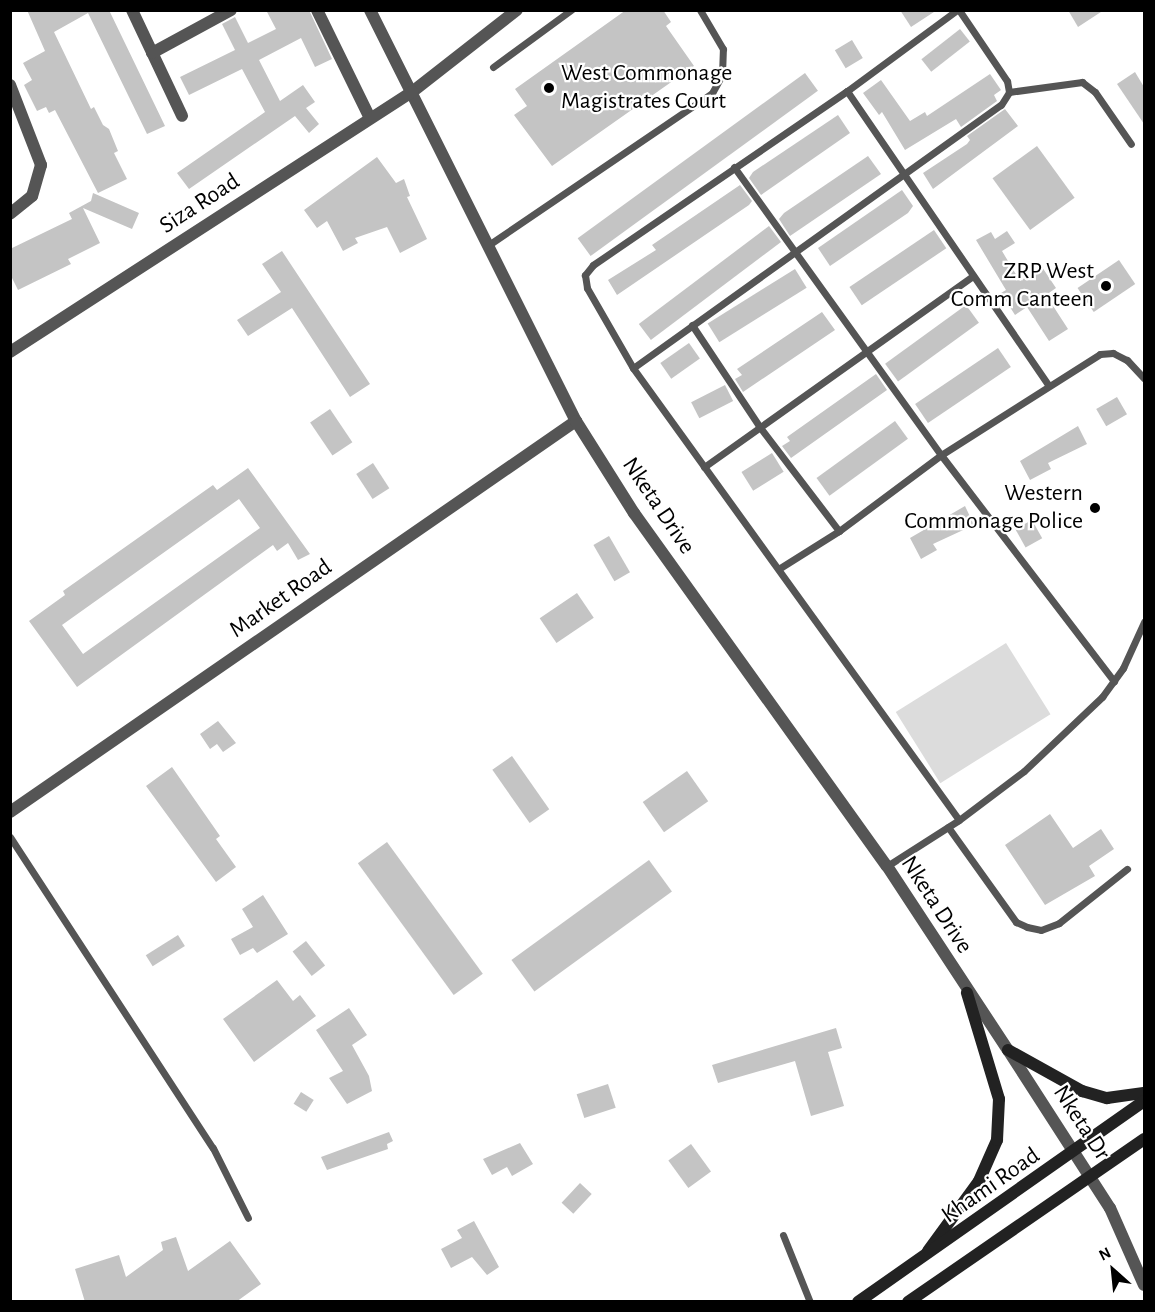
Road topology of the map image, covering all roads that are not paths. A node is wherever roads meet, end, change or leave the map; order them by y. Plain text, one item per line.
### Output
1 (132, 10) edge
2 (231, 10) edge
3 (317, 10) edge
4 (370, 10) edge
5 (517, 10) edge
6 (571, 10) edge
7 (700, 10) edge
8 (958, 10) edge
9 (152, 53) junction
10 (493, 67) dead end
11 (10, 85) edge
12 (412, 92) junction
13 (847, 92) junction
14 (1009, 92) junction
15 (182, 116) dead end
16 (370, 118) junction
17 (1131, 144) dead end
18 (734, 167) junction
19 (903, 173) junction
20 (10, 214) edge
21 (487, 246) junction
22 (795, 251) junction
23 (973, 276) junction
24 (692, 325) junction
25 (10, 352) edge
26 (865, 352) junction
27 (633, 368) junction
28 (1144, 378) edge
29 (1048, 385) junction
30 (576, 421) junction
31 (759, 426) junction
32 (941, 455) junction
33 (704, 467) junction
34 (839, 531) junction
35 (780, 568) junction
36 (1144, 622) edge
37 (1114, 681) junction
38 (10, 812) edge
39 (959, 820) junction
40 (948, 827) junction
41 (10, 837) edge
42 (887, 866) junction
43 (1127, 868) dead end
44 (967, 993) junction
45 (1008, 1050) junction
46 (1144, 1093) edge
47 (1144, 1101) edge
48 (1144, 1139) edge
49 (1075, 1154) junction
50 (1090, 1177) junction
51 (248, 1218) dead end
52 (783, 1235) dead end
53 (922, 1260) junction
54 (1144, 1285) edge
55 (810, 1302) edge
56 (858, 1302) edge
57 (908, 1302) edge

1 - 9 street
2 - 9 street
3 - 16 street
4 - 12 street, Nketa Drive
5 - 12 street, Siza Road
6 - 10 lane
7 - 21 lane
8 - 13 lane
8 - 14 lane
9 - 15 street
11 - 20 street
12 - 16 street, Siza Road
12 - 21 street, Nketa Drive
13 - 18 lane
13 - 19 lane
14 - 17 lane
14 - 19 lane
16 - 25 street, Siza Road
18 - 22 lane
18 - 27 lane
19 - 22 lane
19 - 23 lane
21 - 30 street, Nketa Drive
22 - 24 lane
22 - 26 lane
23 - 26 lane
23 - 29 lane
24 - 27 lane
24 - 31 lane
26 - 31 lane
26 - 32 lane
27 - 33 lane
28 - 29 lane
29 - 32 lane
30 - 38 street, Market Road
30 - 42 street, Nketa Drive
31 - 33 lane
31 - 34 lane
32 - 34 lane
32 - 37 lane
33 - 35 lane
34 - 35 lane
35 - 39 lane
36 - 37 lane
37 - 39 lane
39 - 40 lane
40 - 42 lane
40 - 43 lane
41 - 51 lane
42 - 44 street, Nketa Drive
44 - 45 street, Nketa Dr
44 - 53 main road
45 - 46 main road
45 - 49 street, Nketa Dr
47 - 49 main road, Khami Road
48 - 50 main road, Khami Road
49 - 50 street, Nketa Dr
49 - 53 main road, Khami Road
50 - 54 street, Nketa Dr
50 - 57 main road, Khami Road
52 - 55 lane
53 - 56 main road, Khami Road

